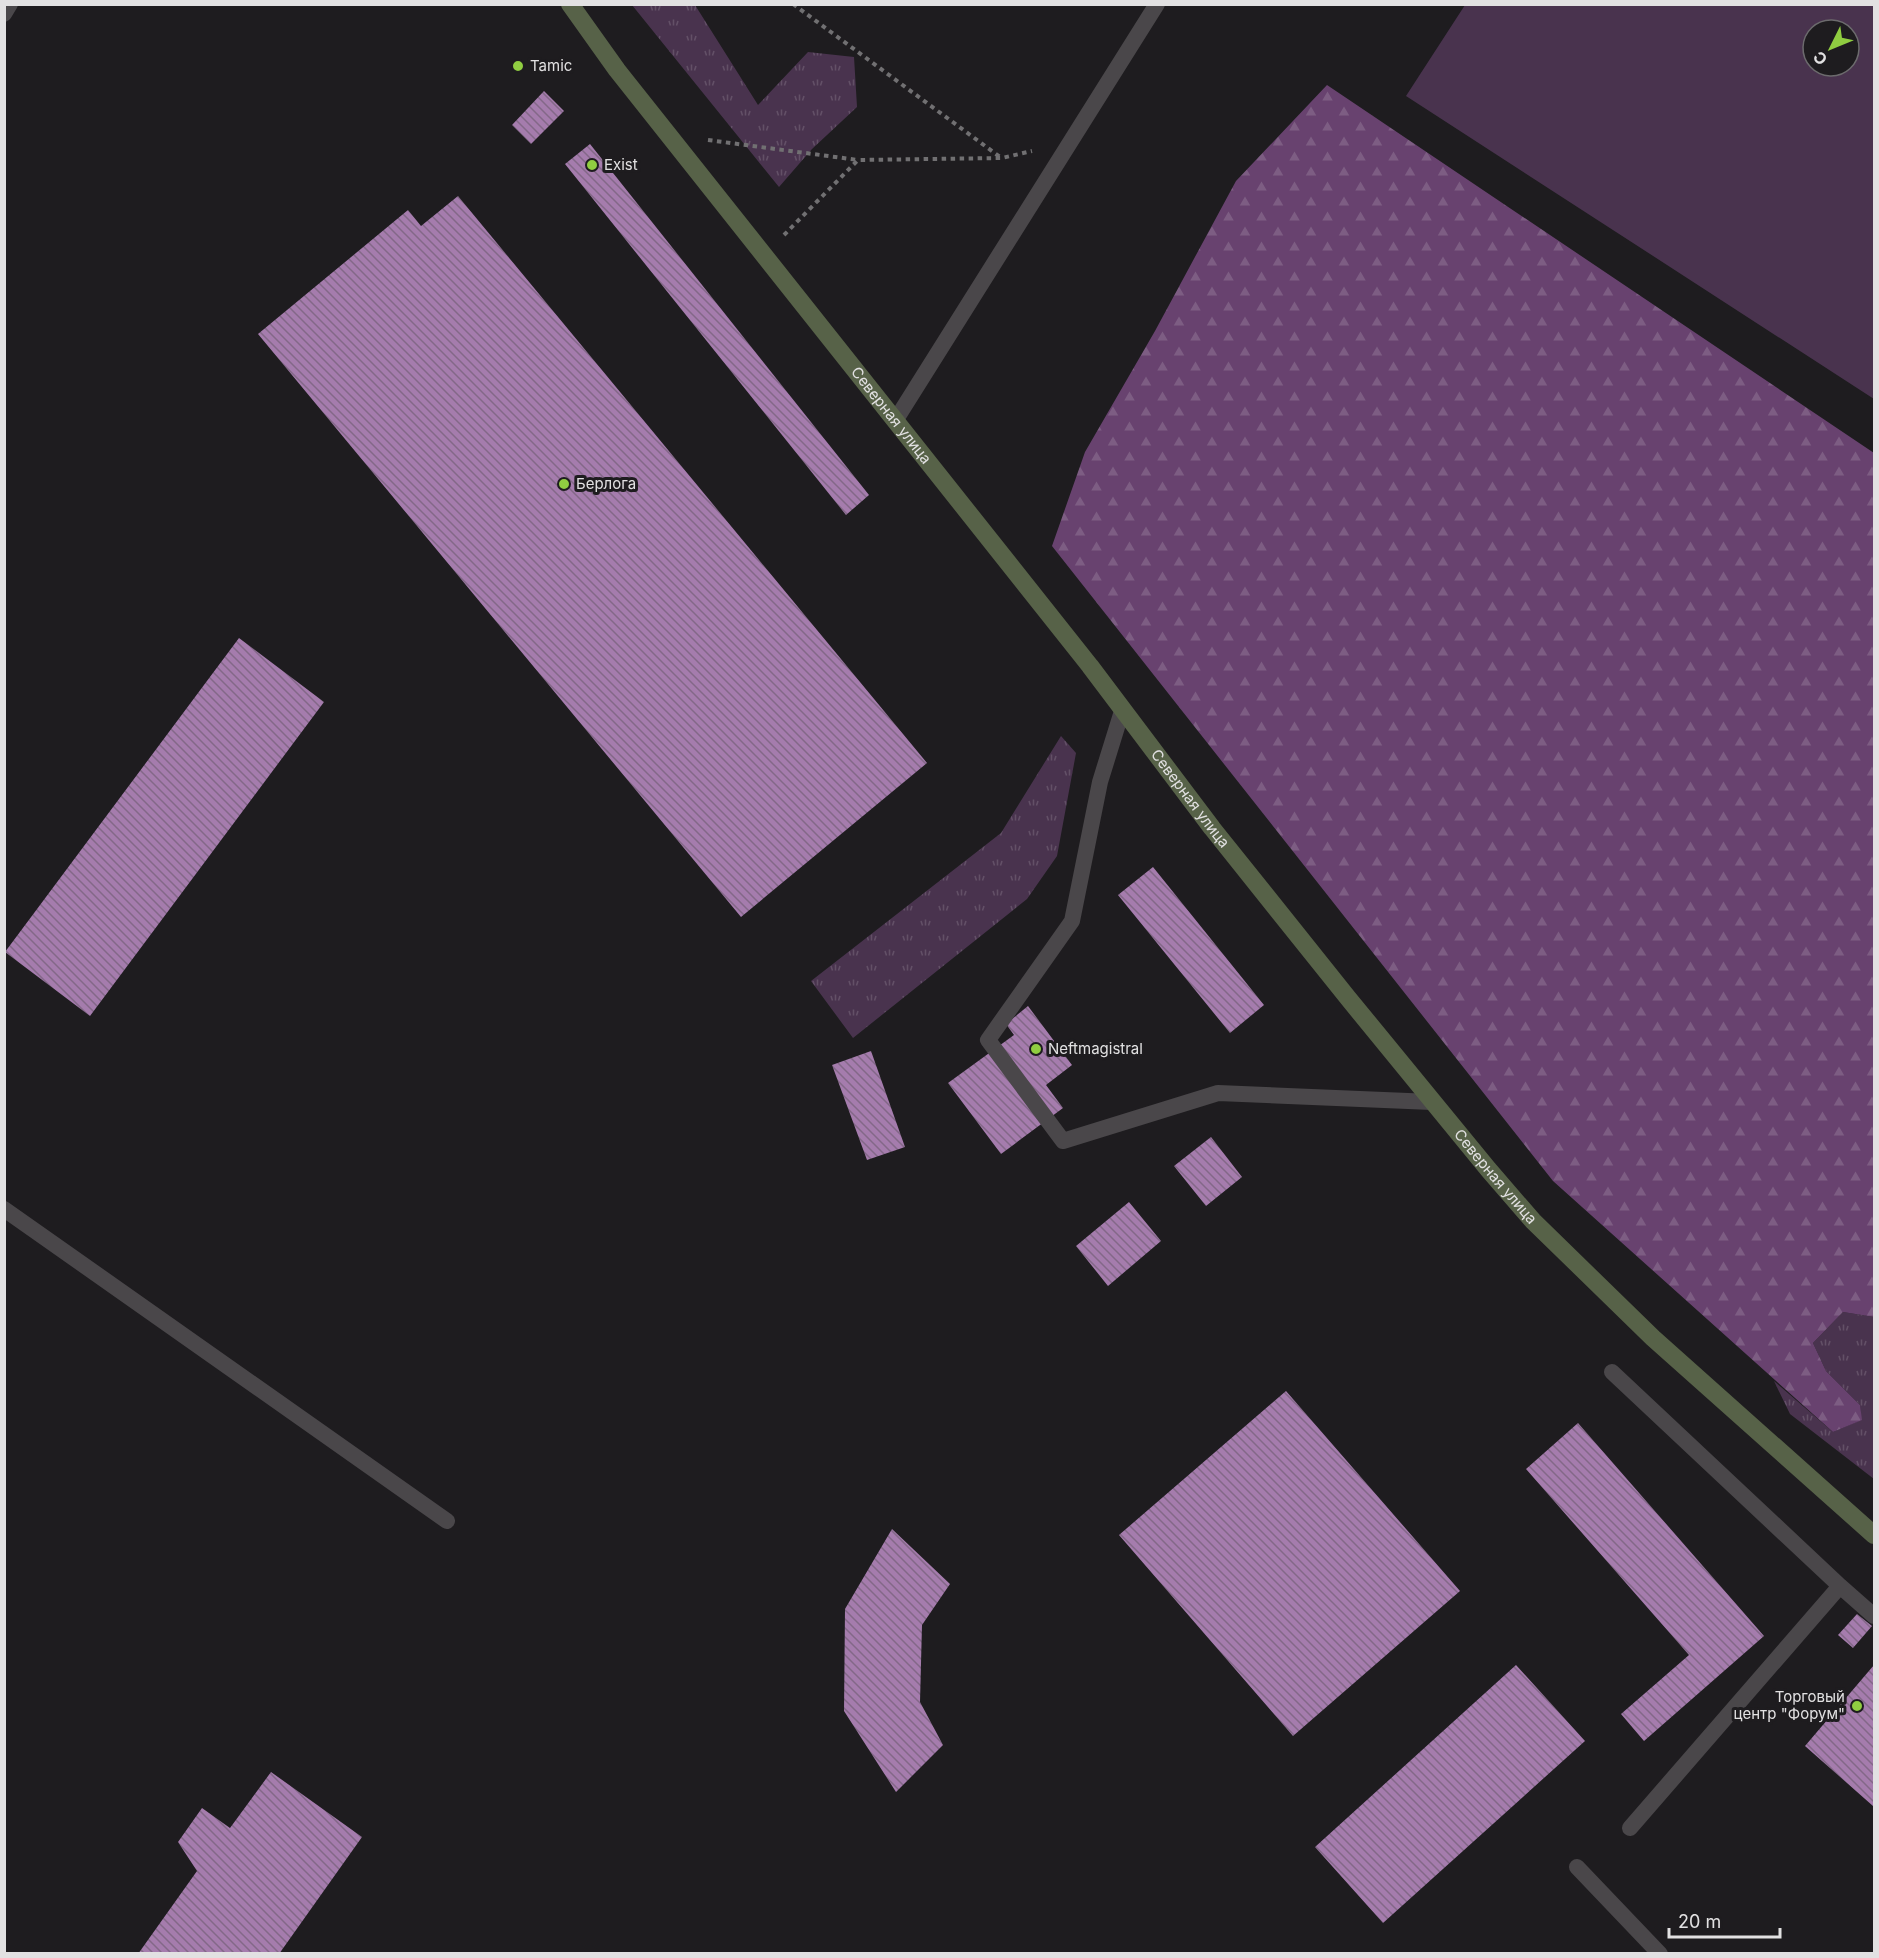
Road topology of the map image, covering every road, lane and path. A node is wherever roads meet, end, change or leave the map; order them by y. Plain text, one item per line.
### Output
1 (10, 4) edge
2 (570, 4) edge
3 (793, 4) edge
4 (1157, 4) edge
5 (4, 14) edge
6 (671, 137) junction
7 (1072, 142) junction
8 (1002, 158) junction
9 (858, 160) junction
10 (765, 255) junction
11 (895, 421) junction
12 (1122, 711) junction
13 (1432, 1102) junction
14 (4, 1209) edge
15 (1612, 1372) dead end
16 (447, 1521) dead end
17 (1875, 1535) edge
18 (1840, 1586) junction
19 (1875, 1616) edge
20 (1630, 1828) dead end
21 (1577, 1867) dead end
22 (1660, 1953) edge

1 - 5 lane
2 - 6 main road, Северная улица
3 - 8 path
4 - 7 lane
6 - 9 path
6 - 10 main road, Северная улица
7 - 8 path
7 - 11 lane
8 - 9 path
9 - 10 path
10 - 11 main road, Северная улица
11 - 12 main road, Северная улица
12 - 13 main road, Северная улица
12 - 13 lane
13 - 17 main road, Северная улица
14 - 16 lane
15 - 18 lane
18 - 19 lane
18 - 20 lane
21 - 22 lane

